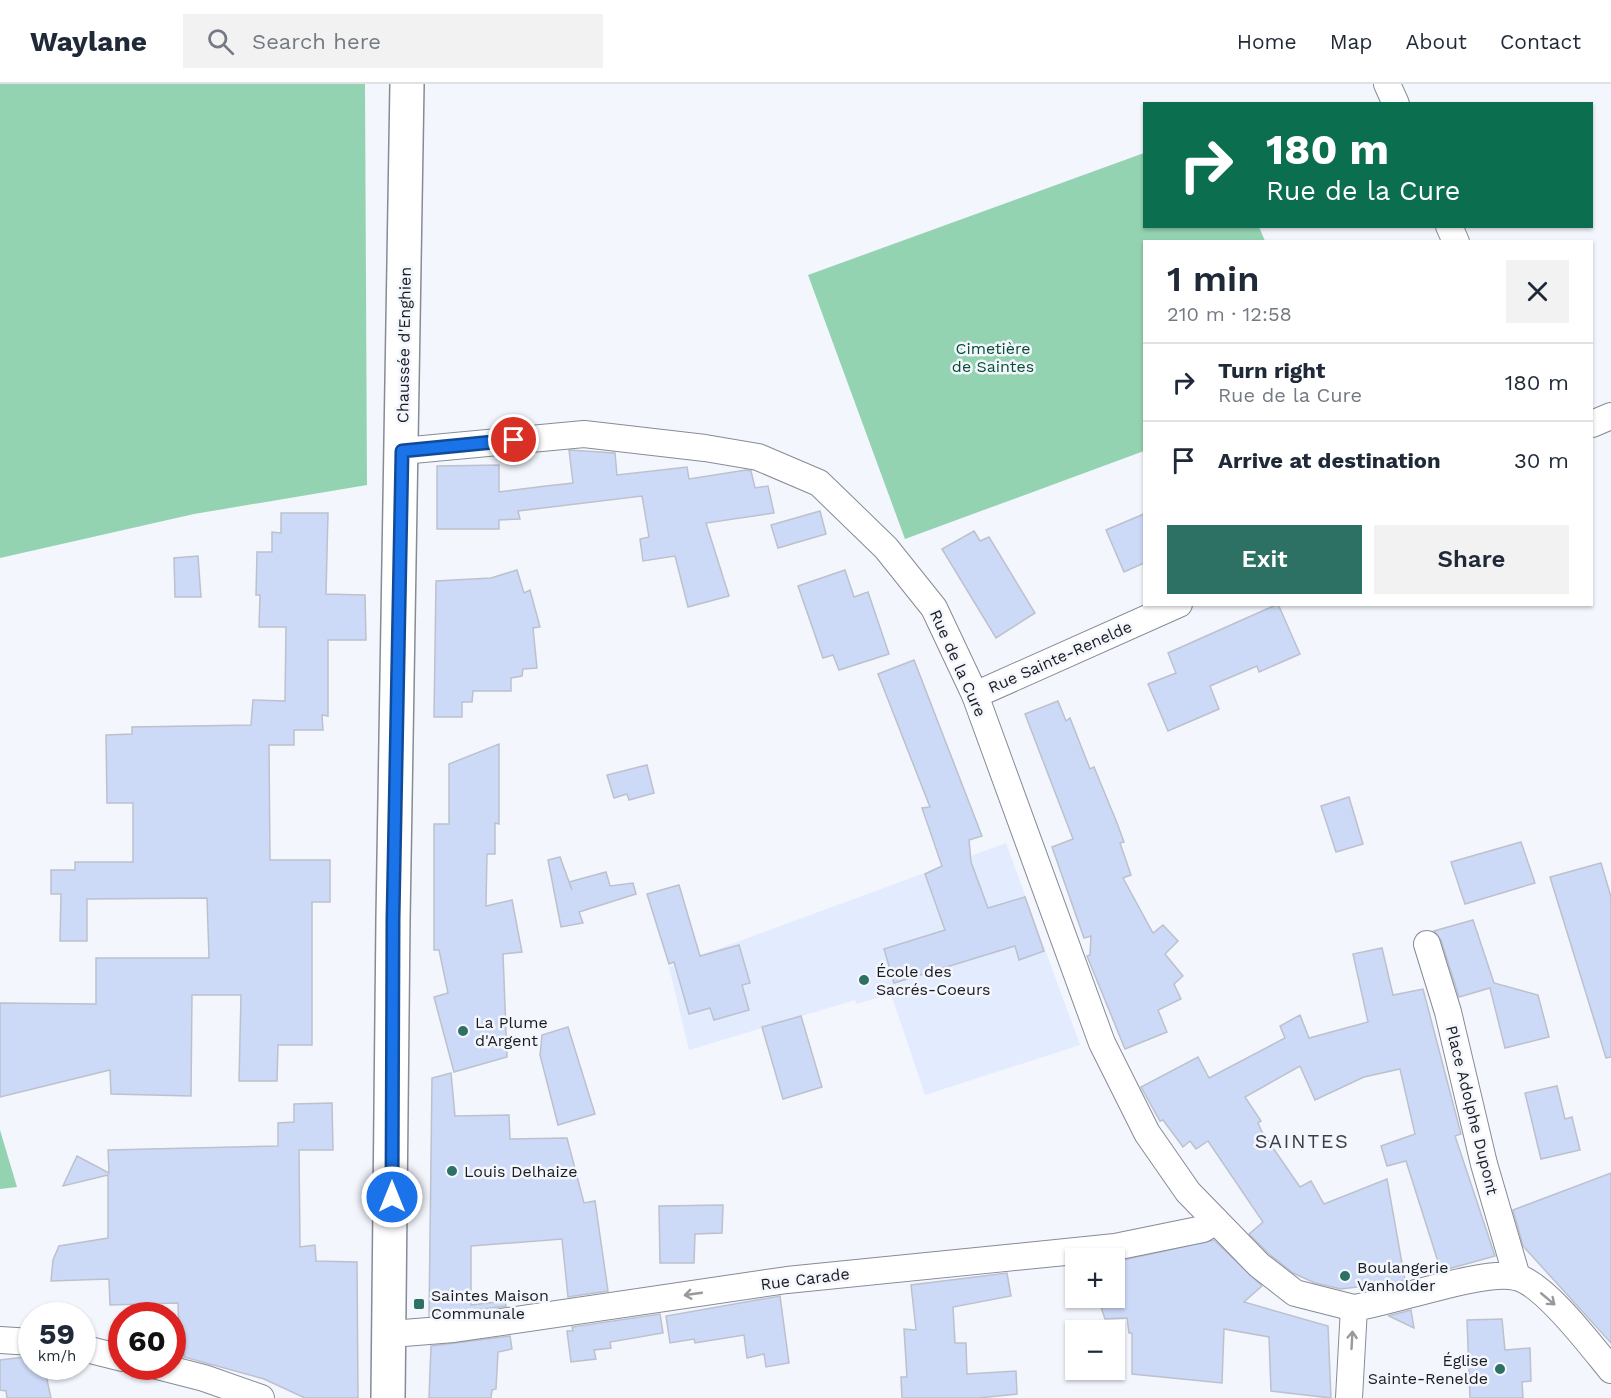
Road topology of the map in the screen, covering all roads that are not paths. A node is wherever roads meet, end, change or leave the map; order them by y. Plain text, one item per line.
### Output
1 (407, 84) edge
2 (1387, 84) edge
3 (1395, 102) edge
4 (1611, 416) edge
5 (1593, 424) edge
6 (402, 451) junction
7 (1175, 606) edge
8 (975, 695) junction
9 (1427, 944) dead end
10 (1216, 1221) junction
11 (1517, 1277) junction
12 (1354, 1308) junction
13 (391, 1334) junction
14 (0, 1340) edge
15 (18, 1341) edge
16 (1611, 1370) edge
17 (186, 1373) edge
18 (261, 1398) edge
19 (388, 1398) edge
20 (1349, 1398) edge

1 - 6 main road, Chaussée d'Enghien
2 - 3 street
4 - 5 street
6 - 8 street, Rue de la Cure
6 - 13 main road, Chaussée d'Enghien
7 - 8 street, Rue Sainte-Renelde
8 - 10 street, Rue de la Cure
9 - 11 street, Place Adolphe Dupont
10 - 12 street
10 -> 13 street, Rue Carade
11 - 12 street
11 -> 16 street
20 -> 12 street
13 - 19 main road, Chaussée d'Enghien
14 - 15 street
17 - 18 street

